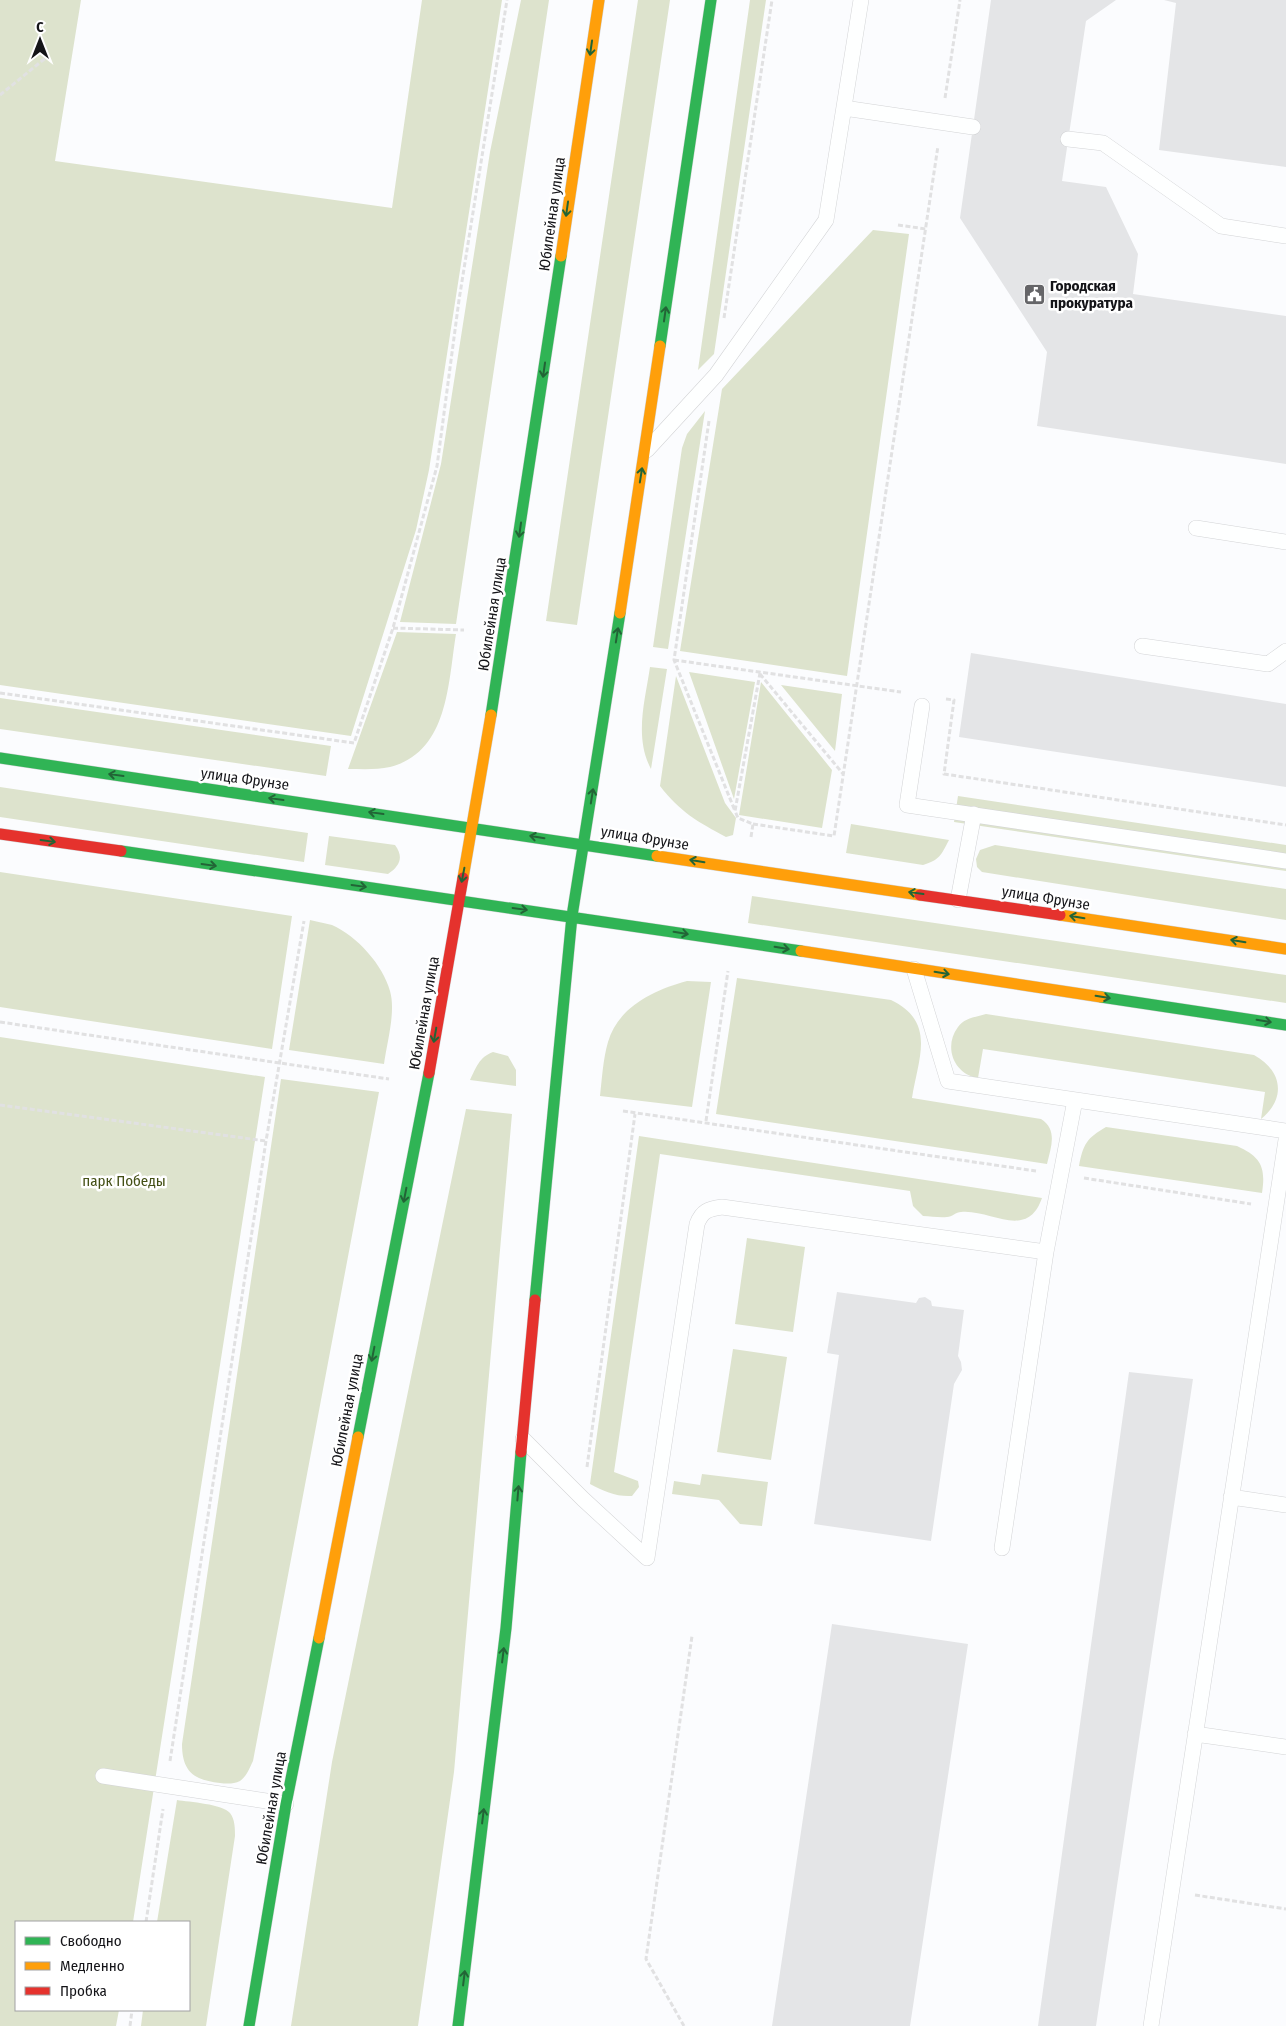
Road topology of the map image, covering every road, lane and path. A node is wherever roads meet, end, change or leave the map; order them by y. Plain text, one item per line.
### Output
1 (507, 0) edge
2 (598, 0) edge
3 (711, 0) edge
4 (861, 0) edge
5 (960, 0) edge
6 (48, 56) dead end
7 (0, 95) edge
8 (844, 108) junction
9 (942, 121) junction
10 (973, 127) dead end
11 (1068, 139) dead end
12 (898, 225) dead end
13 (926, 228) junction
14 (1286, 236) edge
15 (644, 453) junction
16 (1196, 528) dead end
17 (1286, 542) edge
18 (393, 628) junction
19 (464, 630) dead end
20 (1142, 646) dead end
21 (1286, 651) edge
22 (760, 673) junction
23 (857, 686) junction
24 (0, 692) edge
25 (906, 693) dead end
26 (945, 699) dead end
27 (922, 706) dead end
28 (0, 758) edge
29 (844, 775) junction
30 (735, 812) junction
31 (974, 814) junction
32 (754, 824) junction
33 (1286, 825) edge
34 (472, 827) junction
35 (0, 834) edge
36 (584, 844) junction
37 (1286, 861) edge
38 (746, 868) junction
39 (958, 900) junction
40 (458, 901) junction
41 (572, 916) junction
42 (304, 921) dead end
43 (1286, 949) edge
44 (914, 969) junction
45 (728, 976) dead end
46 (0, 1022) edge
47 (1286, 1025) edge
48 (280, 1064) junction
49 (389, 1079) dead end
50 (1075, 1100) junction
51 (0, 1105) edge
52 (623, 1111) dead end
53 (635, 1114) junction
54 (706, 1122) junction
55 (1286, 1131) edge
56 (1286, 1140) edge
57 (266, 1141) junction
58 (1061, 1175) junction
59 (1276, 1208) junction
60 (1046, 1252) junction
61 (523, 1439) junction
62 (1231, 1497) junction
63 (583, 1499) junction
64 (1286, 1505) edge
65 (1002, 1548) dead end
66 (692, 1636) dead end
67 (1195, 1734) junction
68 (1286, 1747) edge
69 (103, 1776) dead end
70 (166, 1785) junction
71 (286, 1804) junction
72 (1190, 1894) dead end
73 (1286, 1909) edge
74 (146, 1921) edge
75 (132, 2011) edge
76 (130, 2026) edge
77 (249, 2026) edge
78 (458, 2026) edge
79 (684, 2026) edge
80 (1151, 2026) edge

1 - 18 path
2 -> 34 main road, Юбилейная улица
15 -> 3 main road
4 - 8 lane
5 - 9 path
6 - 7 path
8 - 9 lane
8 - 15 lane
9 - 10 lane
9 - 13 path
11 - 14 lane
12 - 13 path
13 - 23 path
36 -> 15 main road
16 - 17 lane
18 - 19 path
18 - 24 path
20 - 21 lane
22 - 23 path
22 - 29 path
22 - 30 path
22 - 30 path
23 - 25 path
23 - 29 path
26 - 33 path
27 - 31 lane
34 -> 28 main road, улица Фрунзе
29 - 32 path
30 - 32 path
31 - 37 lane
31 - 39 lane
32 - 38 path
36 -> 34 main road, улица Фрунзе
34 -> 40 main road, Юбилейная улица
35 -> 40 main road
38 -> 36 main road, улица Фрунзе
36 - 41 main road
39 -> 38 main road, улица Фрунзе
43 -> 39 main road, улица Фрунзе
40 -> 41 main road
40 -> 71 main road, Юбилейная улица
41 -> 44 main road
41 - 61 main road
42 - 48 path
44 -> 47 main road
44 - 50 lane
45 - 54 path
46 - 48 path
48 - 49 path
48 - 57 path
50 - 55 lane
50 - 58 lane
51 - 57 path
52 - 53 path
53 - 54 path
53 - 63 path
54 - 58 path
56 - 59 lane
57 - 70 path
58 - 59 path
58 - 60 lane
59 - 62 lane
60 - 63 lane
60 - 65 lane
61 - 63 lane
78 -> 61 main road
62 - 64 lane
62 - 67 lane
66 - 79 path
67 - 68 lane
67 - 80 lane
69 - 70 lane
70 - 71 lane
70 - 74 path
71 - 77 main road, Юбилейная улица
72 - 73 path
75 - 76 path

